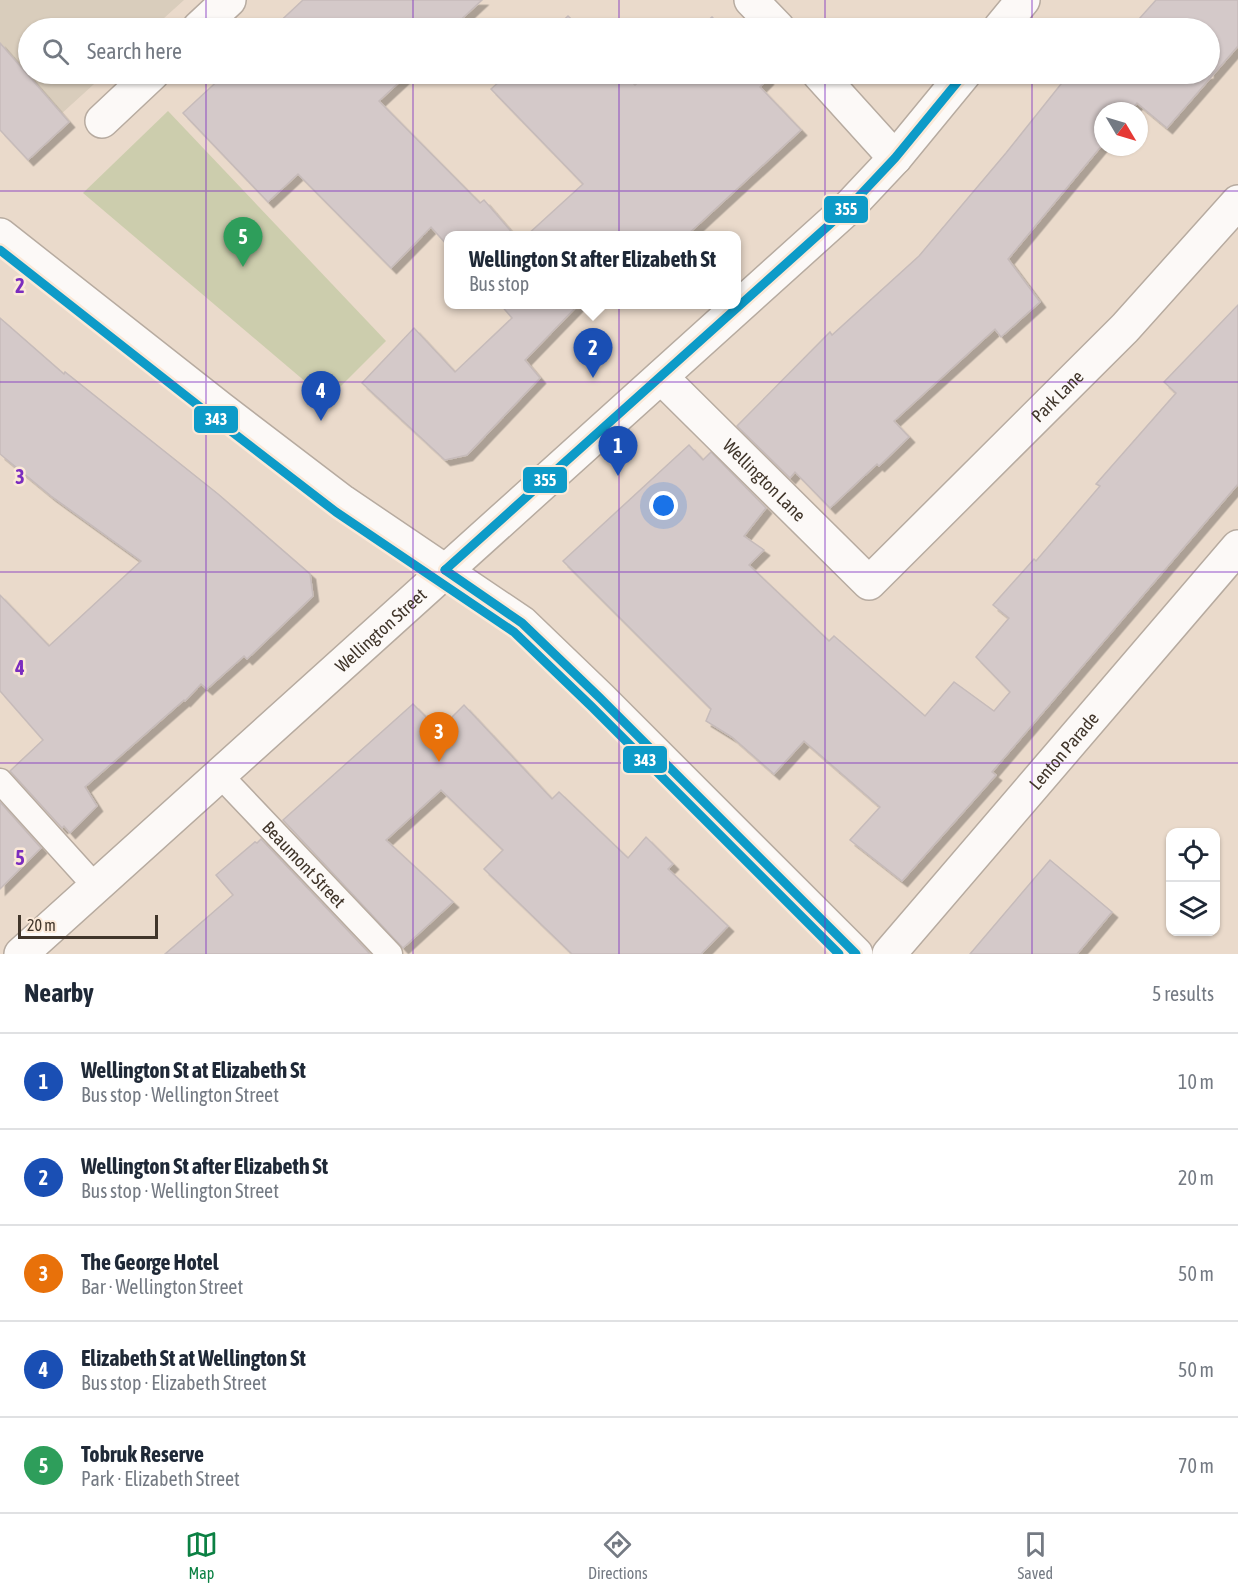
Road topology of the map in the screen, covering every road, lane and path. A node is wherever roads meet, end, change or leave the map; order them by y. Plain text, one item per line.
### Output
1 (229, 0) edge
2 (751, 0) edge
3 (1023, 0) edge
4 (210, 18) edge
5 (768, 18) edge
6 (1008, 18) edge
7 (141, 84) edge
8 (828, 84) edge
9 (956, 84) edge
10 (102, 121) dead end
11 (896, 158) junction
12 (1238, 202) edge
13 (0, 235) edge
14 (741, 305) edge
15 (737, 309) edge
16 (661, 377) junction
17 (1238, 547) edge
18 (445, 570) junction
19 (869, 583) joint
20 (219, 774) junction
21 (0, 781) edge
22 (95, 886) junction
23 (21, 954) edge
24 (390, 954) edge
25 (856, 954) edge
26 (889, 954) edge

1 - 4 street
2 - 5 street
3 - 6 street
7 - 10 street
8 - 11 street
9 - 11 street, Wellington Street
11 - 14 street, Wellington Street
12 - 19 street, Park Lane
13 - 18 street
15 - 16 street, Wellington Street
16 - 18 street, Wellington Street
16 - 19 street, Wellington Lane
17 - 26 street, Lenton Parade
18 - 20 street, Wellington Street
18 - 25 street
20 - 22 street, Wellington Street
20 - 24 lane, Beaumont Street
21 - 22 lane
22 - 23 street, Wellington Street

